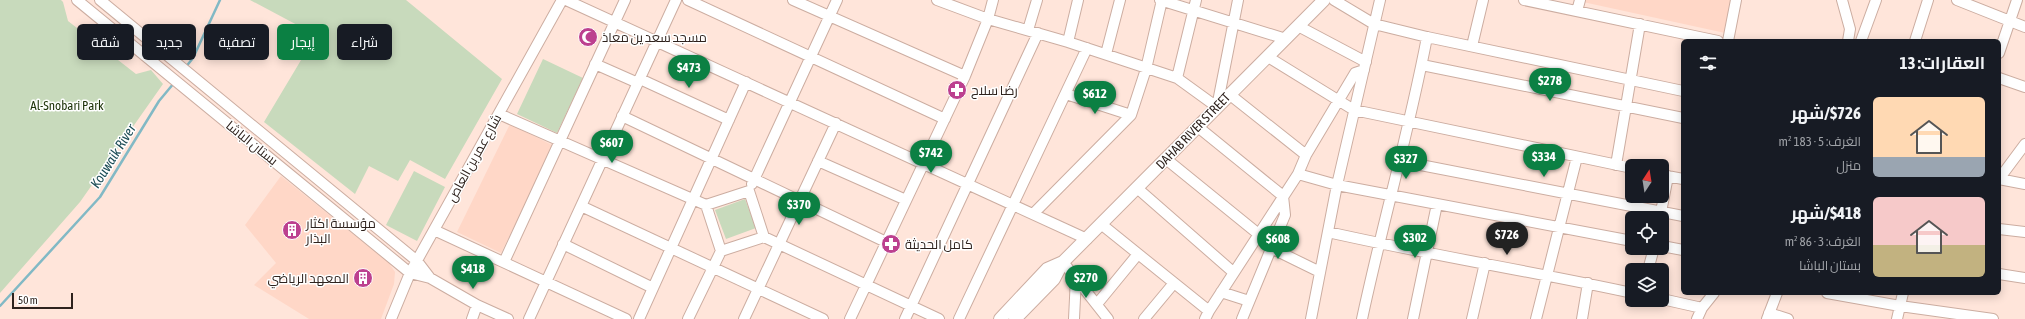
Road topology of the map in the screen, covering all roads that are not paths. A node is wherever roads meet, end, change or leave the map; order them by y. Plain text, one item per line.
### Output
1 (76, 0) edge
2 (100, 0) edge
3 (562, 0) edge
4 (566, 0) edge
5 (625, 0) edge
6 (676, 0) edge
7 (688, 0) edge
8 (793, 0) edge
9 (837, 0) edge
10 (937, 0) edge
11 (993, 0) edge
12 (1037, 0) edge
13 (1078, 0) edge
14 (1120, 0) edge
15 (1161, 0) edge
16 (1238, 0) edge
17 (1324, 0) edge
18 (1334, 0) edge
19 (1380, 0) edge
20 (1482, 0) edge
21 (1524, 0) edge
22 (1580, 0) edge
23 (1736, 0) edge
24 (1842, 0) edge
25 (1876, 0) edge
26 (1928, 0) edge
27 (1957, 0) edge
28 (2017, 0) edge
29 (1194, 5) edge
30 (1577, 11) junction
31 (828, 16) junction
32 (988, 19) junction
33 (1233, 21) junction
34 (2010, 21) junction
35 (614, 22) junction
36 (1374, 24) junction
37 (1640, 24) junction
38 (1298, 26) junction
39 (2025, 27) edge
40 (1028, 30) junction
41 (1038, 33) junction
42 (1427, 37) junction
43 (1286, 39) junction
44 (1709, 39) edge
45 (1728, 39) edge
46 (1848, 39) edge
47 (1863, 39) edge
48 (1916, 39) edge
49 (657, 42) junction
50 (1068, 42) junction
51 (1472, 46) junction
52 (2001, 47) edge
53 (1087, 48) junction
54 (1106, 54) junction
55 (810, 56) junction
56 (1268, 57) junction
57 (595, 64) junction
58 (1422, 65) junction
59 (1365, 66) junction
60 (1146, 69) junction
61 (965, 76) junction
62 (1178, 78) junction
63 (2001, 79) edge
64 (1630, 80) junction
65 (639, 81) junction
66 (746, 82) junction
67 (2025, 87) edge
68 (1681, 91) edge
69 (1066, 94) junction
70 (1229, 94) junction
71 (1339, 100) junction
72 (789, 102) junction
73 (1626, 106) junction
74 (1217, 107) junction
75 (1354, 110) junction
76 (499, 114) junction
77 (1131, 115) junction
78 (622, 116) junction
79 (1681, 118) edge
80 (944, 119) junction
81 (729, 120) junction
82 (1410, 122) junction
83 (836, 123) junction
84 (1198, 127) junction
85 (560, 141) junction
86 (2025, 144) edge
87 (1306, 155) junction
88 (1577, 157) junction
89 (602, 159) junction
90 (711, 159) junction
91 (1166, 159) junction
92 (818, 161) junction
93 (1400, 161) junction
94 (923, 164) junction
95 (1616, 165) junction
96 (1625, 167) edge
97 (1298, 174) junction
98 (1669, 176) edge
99 (2001, 176) edge
100 (754, 179) junction
101 (1681, 179) edge
102 (2001, 179) edge
103 (968, 184) junction
104 (2025, 184) edge
105 (1337, 185) junction
106 (1137, 188) junction
107 (749, 191) junction
108 (1568, 194) junction
109 (1390, 195) junction
110 (1283, 196) junction
111 (693, 200) junction
112 (906, 200) junction
113 (799, 201) junction
114 (1437, 204) junction
115 (706, 205) junction
116 (1014, 205) junction
117 (581, 206) junction
118 (1656, 211) edge
119 (1669, 213) edge
120 (1033, 214) junction
121 (1681, 216) edge
122 (1101, 224) junction
123 (1559, 227) junction
124 (2001, 229) edge
125 (434, 230) junction
126 (1328, 232) junction
127 (2025, 232) edge
128 (1258, 234) junction
129 (764, 236) junction
130 (1086, 239) junction
131 (1625, 240) edge
132 (886, 242) junction
133 (1378, 243) junction
134 (563, 244) junction
135 (779, 244) junction
136 (1272, 246) junction
137 (1669, 247) edge
138 (671, 248) junction
139 (1681, 250) edge
140 (720, 251) junction
141 (1428, 251) junction
142 (1138, 254) junction
143 (417, 261) junction
144 (504, 262) junction
145 (1064, 262) junction
146 (1485, 263) junction
147 (712, 268) junction
148 (1233, 272) junction
149 (1320, 272) junction
150 (410, 273) junction
151 (1546, 274) junction
152 (2001, 274) edge
153 (1076, 277) junction
154 (430, 278) junction
155 (2025, 278) edge
156 (546, 282) junction
157 (1174, 283) junction
158 (1588, 283) junction
159 (866, 284) junction
160 (654, 288) junction
161 (758, 289) junction
162 (1625, 291) edge
163 (1221, 292) junction
164 (1712, 295) edge
165 (1776, 295) edge
166 (1838, 295) edge
167 (1903, 295) edge
168 (1249, 301) junction
169 (1669, 301) edge
170 (1097, 304) junction
171 (477, 305) junction
172 (911, 306) junction
173 (1900, 306) junction
174 (1702, 308) junction
175 (1207, 315) edge
176 (1941, 315) edge
177 (1768, 316) edge
178 (391, 319) edge
179 (472, 319) edge
180 (508, 319) edge
181 (529, 319) edge
182 (626, 319) edge
183 (639, 319) edge
184 (688, 319) edge
185 (744, 319) edge
186 (823, 319) edge
187 (850, 319) edge
188 (905, 319) edge
189 (939, 319) edge
190 (959, 319) edge
191 (1000, 319) edge
192 (1015, 319) edge
193 (1074, 319) edge
194 (1108, 319) edge
195 (1144, 319) edge
196 (1242, 319) edge
197 (1311, 319) edge
198 (1362, 319) edge
199 (1413, 319) edge
200 (1472, 319) edge
201 (1536, 319) edge
202 (1582, 319) edge
203 (1697, 319) edge
204 (1788, 319) edge
205 (1897, 319) edge
206 (1990, 319) edge

1 - 150 street, بستان الباشا
2 - 143 street, بستان الباشا
3 - 76 street, شارع عمر بن العاص
4 - 35 street
5 - 35 street
6 - 49 street
7 - 55 street
8 - 31 street
9 - 31 street
10 - 32 street
11 - 32 street
12 - 40 street
13 - 50 street
14 - 54 street
15 - 29 street
15 - 60 street
16 - 33 street
17 - 38 main road, DAHAB RIVER STREET
18 - 36 street
19 - 36 street
20 - 51 street
21 - 30 street
22 - 30 street
23 - 45 street
24 - 46 street
25 - 47 street
26 - 48 street
27 - 34 street
28 - 34 street
29 - 33 street
29 - 62 street
30 - 37 street
31 - 55 street
31 - 61 street
32 - 40 street
32 - 61 street
33 - 43 street
33 - 74 street
34 - 39 street
34 - 52 street
35 - 49 street
35 - 57 street
36 - 42 street
36 - 59 street
37 - 44 street
37 - 64 street
38 - 43 main road, DAHAB RIVER STREET
38 - 59 street
40 - 41 street
41 - 50 street
41 - 103 street
42 - 51 street
42 - 58 street
43 - 56 main road, DAHAB RIVER STREET
49 - 65 street
49 - 66 street
50 - 53 street
51 - 64 street
53 - 54 street
53 - 69 street
54 - 60 street
55 - 72 street
55 - 80 street
56 - 70 main road, DAHAB RIVER STREET
56 - 71 street
57 - 65 street
57 - 85 street
58 - 73 street
58 - 82 street
59 - 71 street
59 - 75 street
60 - 62 street
60 - 77 street
61 - 80 street
62 - 74 street
63 - 67 street
64 - 68 street
64 - 73 street
65 - 78 street
65 - 81 street
66 - 72 street
66 - 81 street
69 - 77 street
69 - 116 street
70 - 74 main road, DAHAB RIVER STREET
70 - 87 street
71 - 75 street
71 - 87 street
72 - 83 street
72 - 100 street
73 - 79 street
73 - 95 street
74 - 84 main road, DAHAB RIVER STREET
75 - 82 street
75 - 105 street
76 - 85 street
76 - 125 street, شارع عمر بن العاص
77 - 120 street
78 - 89 street
78 - 90 street
80 - 94 street
81 - 90 street
82 - 88 street
82 - 93 street
83 - 92 street
83 - 94 street
84 - 91 main road, DAHAB RIVER STREET
84 - 110 street
85 - 89 street
85 - 144 street
86 - 99 street
87 - 97 street
88 - 95 street
88 - 108 street
89 - 111 street
89 - 117 street
90 - 100 street
90 - 111 street
91 - 106 main road, DAHAB RIVER STREET
91 - 128 street
92 - 112 street
92 - 113 street
93 - 108 street
93 - 109 street
94 - 103 street
94 - 112 street
95 - 96 street
97 - 105 street
97 - 110 street
98 - 101 street
100 - 107 street
100 - 113 street
102 - 104 street
103 - 116 street
103 - 172 street
105 - 109 street
105 - 126 street
106 - 122 main road, DAHAB RIVER STREET
106 - 148 street
107 - 115 street
107 - 129 street
108 - 118 street
108 - 123 street
109 - 114 street
109 - 133 street
110 - 128 street
110 - 136 street
111 - 115 street
111 - 138 street
112 - 132 street
113 - 132 street
113 - 135 street
114 - 123 street
114 - 141 street
115 - 140 street
116 - 120 street
116 - 190 street
117 - 134 street
117 - 138 street
119 - 121 street
120 - 130 street
122 - 130 main road, DAHAB RIVER STREET
122 - 142 street
123 - 131 street
123 - 151 street
124 - 127 street
125 - 143 street, شارع عمر بن العاص
125 - 144 street
126 - 133 street
126 - 149 street
128 - 136 street
128 - 148 street
129 - 135 street
129 - 140 street
130 - 145 main road, DAHAB RIVER STREET
132 - 159 street
133 - 141 street
133 - 198 street
134 - 156 street
134 - 160 street
135 - 159 street
135 - 161 street
136 - 149 street
136 - 168 street
137 - 139 street
138 - 147 street
138 - 160 street
140 - 147 street
141 - 146 street
141 - 199 street
142 - 157 street
142 - 170 street
143 - 150 street, شارع عمر بن العاص
143 - 154 street, بستان الباشا
144 - 156 street
145 - 153 street
145 - 191 main road, DAHAB RIVER STREET
145 - 192 main road, DAHAB RIVER STREET
146 - 151 street
146 - 200 street
147 - 161 street
147 - 184 street
148 - 163 street
149 - 197 street
150 - 154 street, بستان الباشا
150 - 178 street, شارع عمر بن العاص
151 - 158 street
151 - 201 street
152 - 155 street
153 - 170 street
153 - 193 street
154 - 171 street, بستان الباشا
156 - 181 street
156 - 182 street
157 - 175 street
157 - 195 street
158 - 162 street
158 - 202 street
159 - 172 street
159 - 187 street
160 - 183 street
161 - 185 street
161 - 186 street
163 - 168 street
163 - 175 street
164 - 174 street
165 - 177 street
166 - 173 street
167 - 173 street
168 - 196 street
169 - 174 street
170 - 194 street
171 - 179 street
171 - 180 street, بستان الباشا
172 - 188 street
172 - 189 street
173 - 176 street
173 - 205 street
174 - 203 street
176 - 206 street
177 - 204 street

